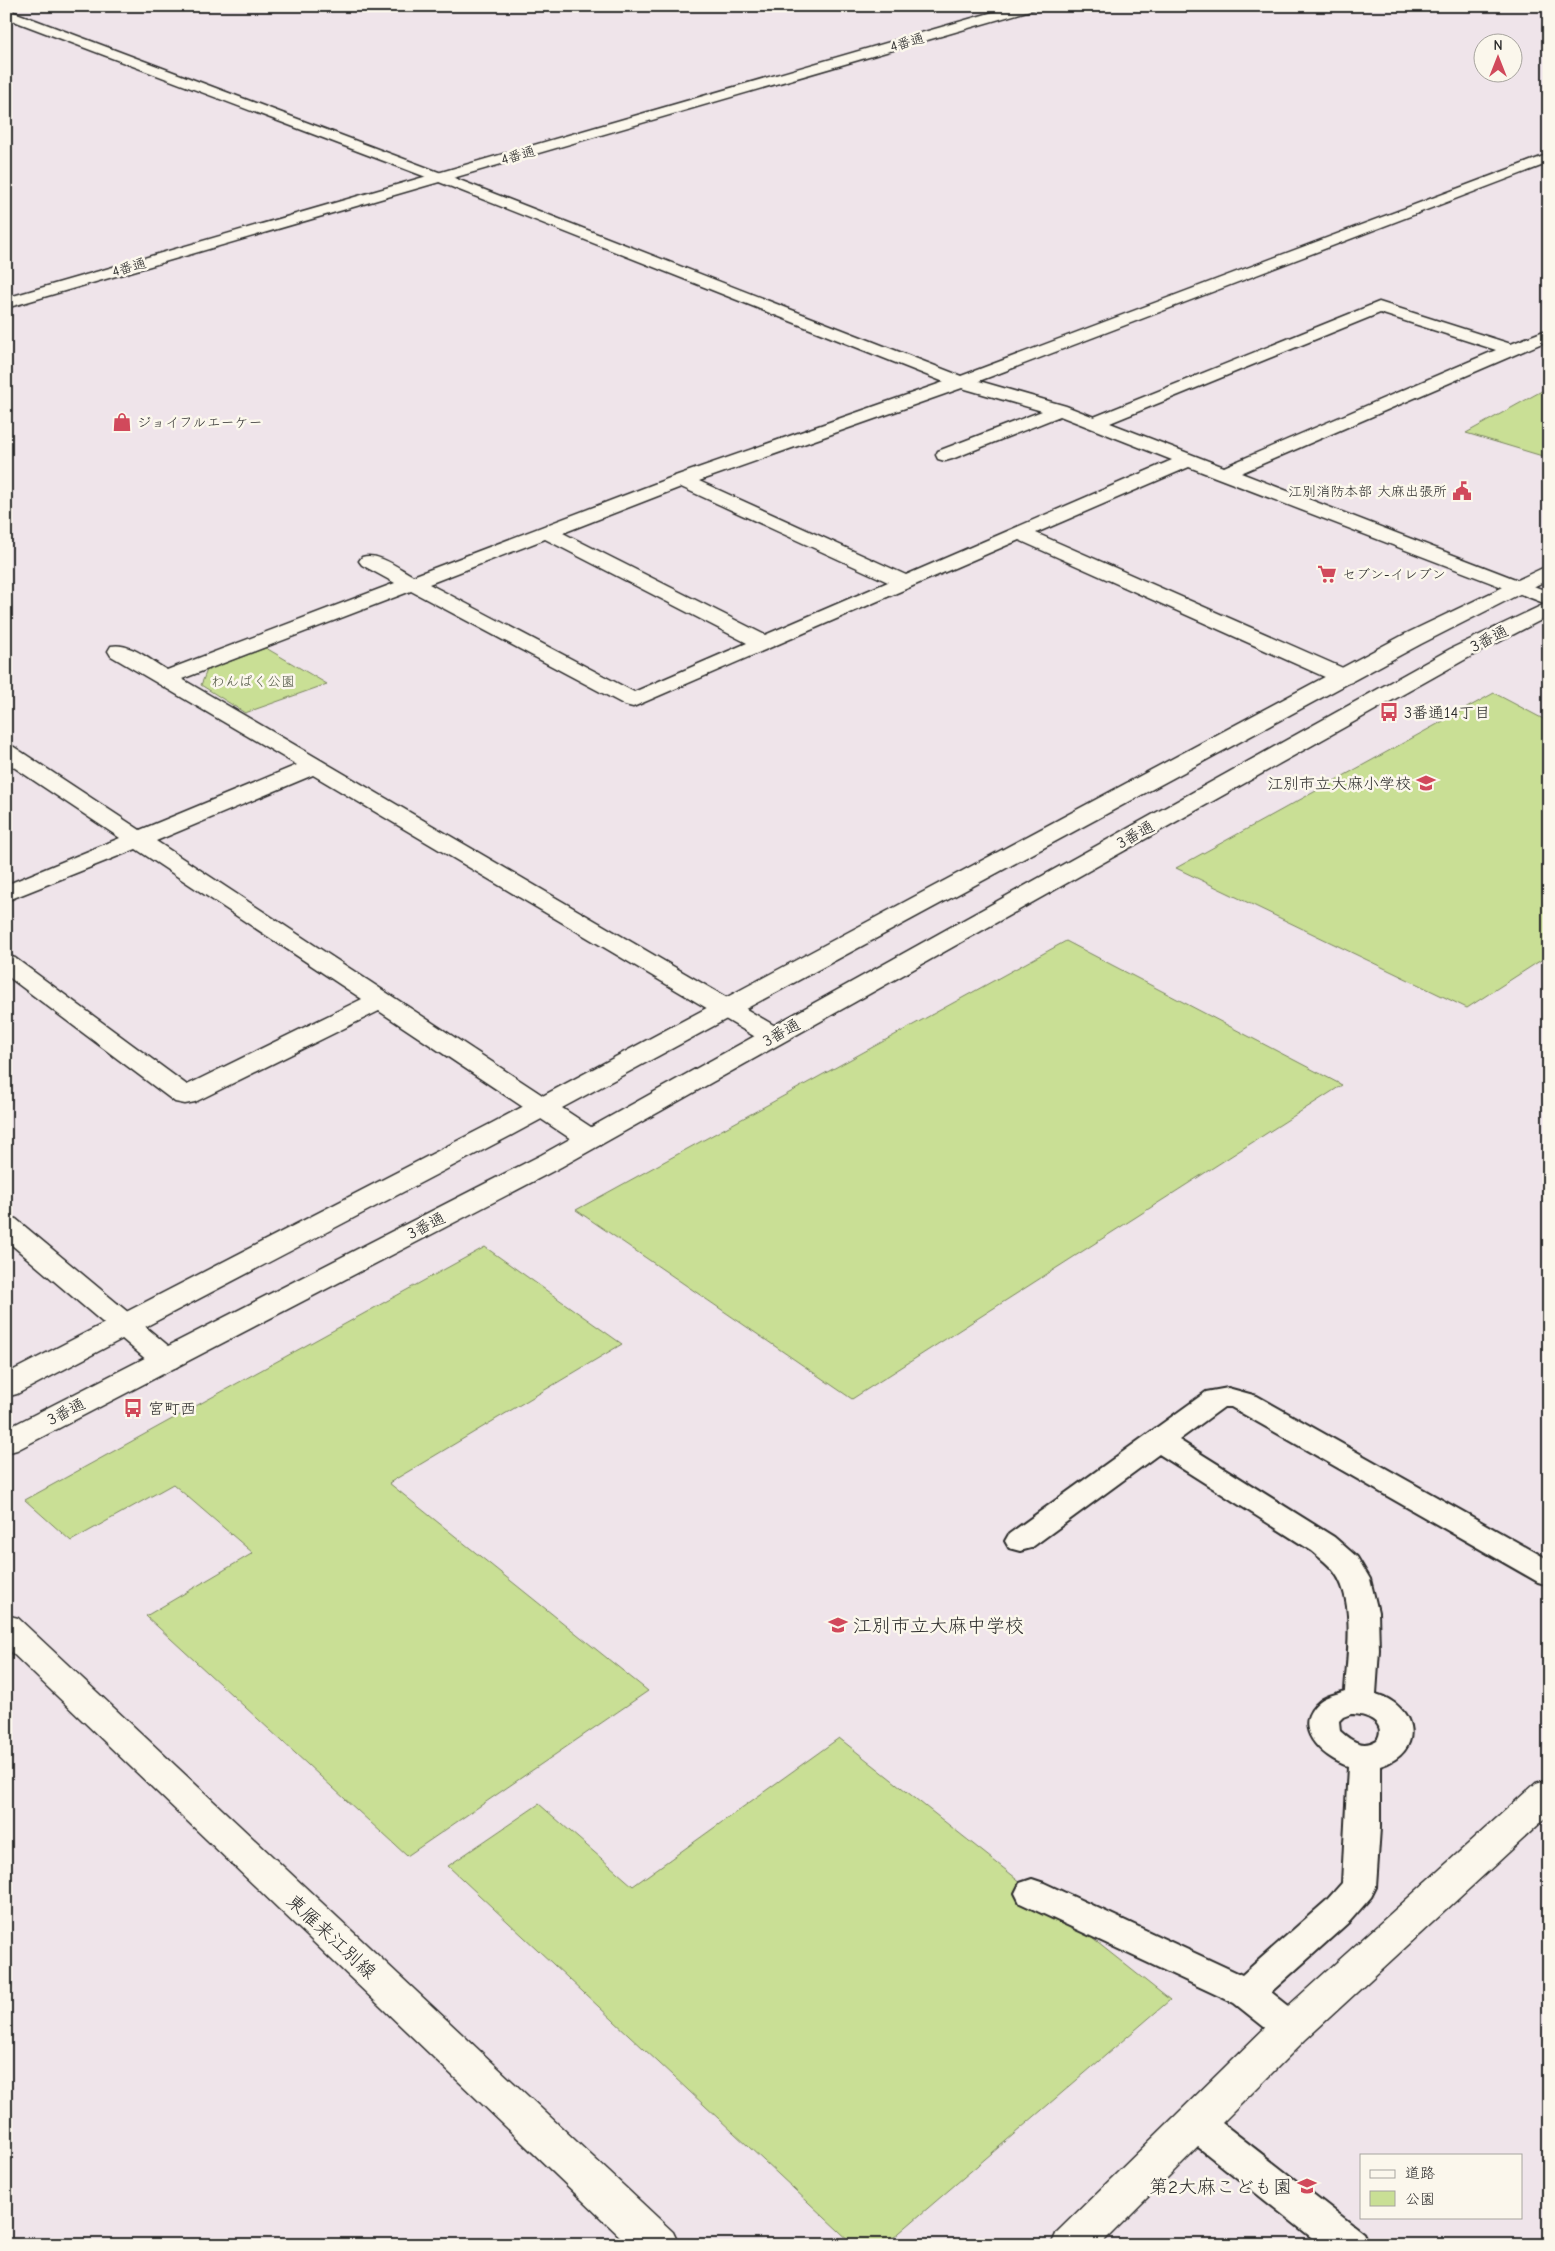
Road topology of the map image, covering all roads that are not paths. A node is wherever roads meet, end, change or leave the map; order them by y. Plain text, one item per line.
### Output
1 (1029, 6) edge
2 (6, 13) edge
3 (1549, 158) edge
4 (1516, 170) junction
5 (439, 177) junction
6 (1541, 177) dead end
7 (6, 303) edge
8 (1549, 334) edge
9 (1512, 350) junction
10 (961, 382) junction
11 (1060, 410) junction
12 (1094, 423) junction
13 (945, 455) dead end
14 (1188, 460) junction
15 (1224, 474) junction
16 (682, 480) junction
17 (546, 532) junction
18 (1019, 533) junction
19 (369, 561) dead end
20 (1549, 571) edge
21 (905, 582) junction
22 (411, 584) junction
23 (1516, 588) junction
24 (1549, 599) edge
25 (1549, 608) edge
26 (764, 643) junction
27 (119, 651) dead end
28 (1344, 677) junction
29 (165, 678) junction
30 (6, 752) edge
31 (315, 766) junction
32 (138, 840) junction
33 (6, 894) edge
34 (6, 963) edge
35 (381, 1000) junction
36 (726, 1008) junction
37 (774, 1036) junction
38 (543, 1107) junction
39 (590, 1139) junction
40 (6, 1225) edge
41 (126, 1325) junction
42 (166, 1360) junction
43 (6, 1387) edge
44 (1158, 1440) junction
45 (6, 1442) edge
46 (1020, 1541) dead end
47 (1549, 1574) edge
48 (6, 1627) edge
49 (1360, 1702) junction
50 (1364, 1757) junction
51 (1546, 1800) edge
52 (1032, 1893) dead end
53 (1246, 1993) junction
54 (1291, 2028) junction
55 (1195, 2123) junction
56 (658, 2245) edge
57 (1072, 2245) edge
58 (1350, 2245) edge

1 - 5 street, 4番通
2 - 5 street
3 - 4 street
4 - 6 street
4 - 10 street
5 - 7 street, 4番通
5 - 10 street
8 - 9 street
9 - 12 street
9 - 15 street
10 - 11 street
10 - 16 street
11 - 12 street
11 - 13 street
12 - 14 street
14 - 15 street
14 - 18 street
15 - 23 street
16 - 17 street
16 - 21 street
17 - 22 street
17 - 26 street
18 - 21 street
18 - 28 street
19 - 22 street
20 - 23 street, 3番通
21 - 26 street
22 - 26 street
22 - 29 street
23 - 24 street
23 - 28 street, 3番通
25 - 37 street, 3番通
27 - 29 street
28 - 36 street, 3番通
29 - 31 street
30 - 32 street
31 - 32 street
31 - 36 street
32 - 33 street
32 - 35 street
34 - 35 street
35 - 38 street
36 - 37 street
36 - 38 street, 3番通
37 - 39 street, 3番通
38 - 39 street
38 - 41 street, 3番通
39 - 42 street, 3番通
40 - 41 street
41 - 42 street
41 - 43 street, 3番通
42 - 45 street, 3番通
44 - 46 lane
44 - 47 lane
44 - 49 lane
48 - 56 street, 東雁来江別線
49 - 50 lane
49 - 50 lane
50 - 53 lane
51 - 54 street
52 - 53 lane
53 - 54 lane
54 - 55 street
55 - 57 street
55 - 58 lane

